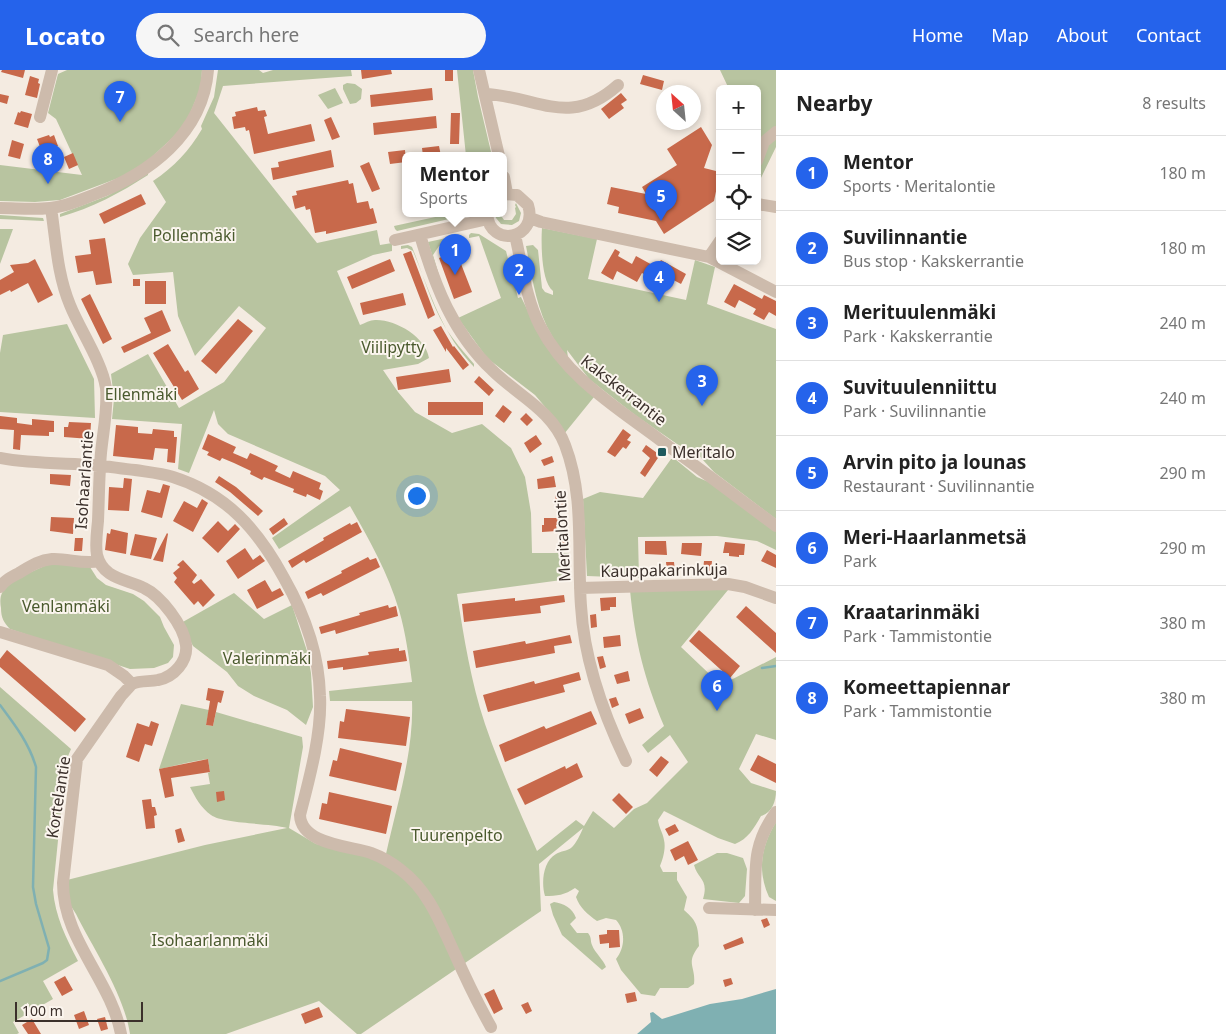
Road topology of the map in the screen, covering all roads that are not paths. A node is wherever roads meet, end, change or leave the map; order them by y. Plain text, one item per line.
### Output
1 (52, 70) edge
2 (208, 70) edge
3 (479, 70) edge
4 (618, 86) dead end
5 (484, 94) junction
6 (40, 118) dead end
7 (776, 132) edge
8 (761, 150) edge
9 (498, 152) edge
10 (507, 193) edge
11 (761, 205) edge
12 (776, 207) edge
13 (0, 208) edge
14 (50, 208) junction
15 (484, 217) edge
16 (488, 217) edge
17 (530, 218) junction
18 (420, 235) junction
19 (515, 235) junction
20 (395, 240) dead end
21 (716, 247) edge
22 (710, 257) junction
23 (776, 292) edge
24 (0, 458) edge
25 (100, 465) junction
26 (776, 526) edge
27 (99, 561) junction
28 (0, 587) edge
29 (580, 588) junction
30 (776, 598) edge
31 (0, 632) edge
32 (132, 684) junction
33 (626, 761) dead end
34 (776, 812) edge
35 (709, 908) dead end
36 (756, 910) junction
37 (776, 910) edge
38 (491, 1026) dead end
39 (121, 1034) edge

1 - 6 street
2 - 14 street
3 - 5 street
4 - 5 street
5 - 9 street
7 - 8 street
10 - 17 street
11 - 12 street
13 - 14 street
14 - 25 street, Isohaarlantie
15 - 18 street
16 - 19 street
17 - 19 street
17 - 22 street
18 - 20 street
18 - 29 street, Meritalontie
19 - 26 street, Kakskerrantie
21 - 22 street
22 - 23 street
24 - 25 street
25 - 27 street, Isohaarlantie
25 - 38 street
27 - 28 street
27 - 32 street
29 - 30 street, Kauppakarinkuja
29 - 33 street, Meritalontie
31 - 32 street
32 - 39 street, Kortelantie
34 - 36 street
35 - 36 street
36 - 37 street

